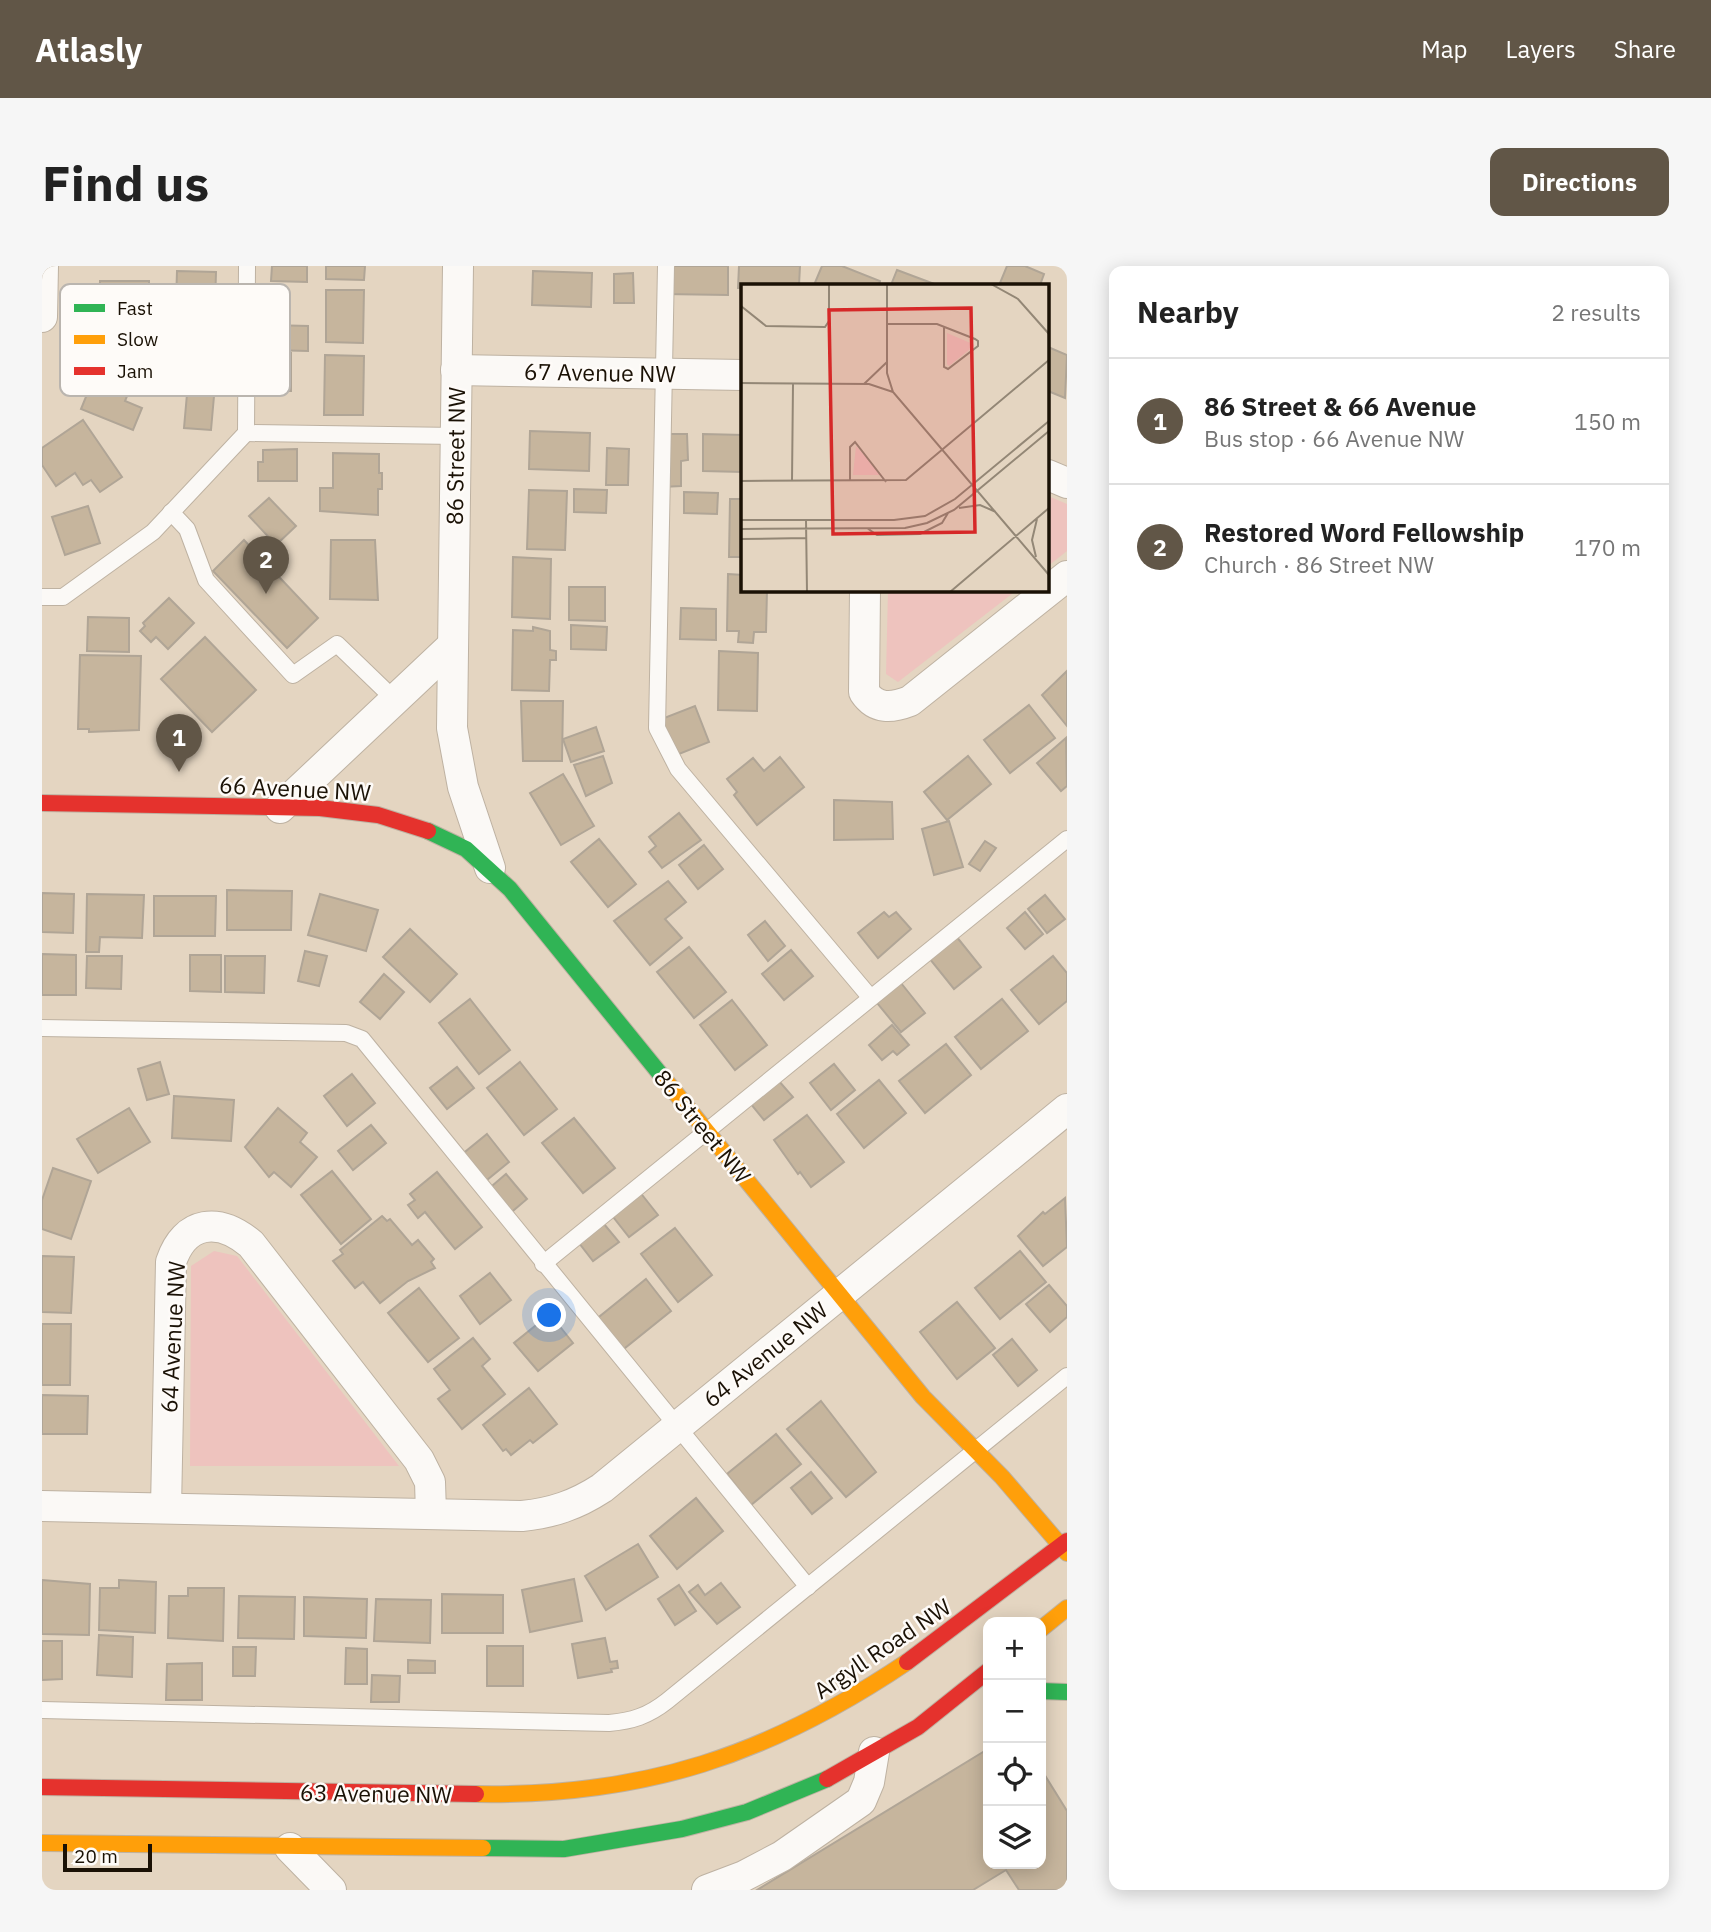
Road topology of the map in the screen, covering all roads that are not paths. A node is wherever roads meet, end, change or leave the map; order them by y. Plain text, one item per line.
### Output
1 (43, 266) edge
2 (247, 266) edge
3 (458, 266) edge
4 (666, 266) edge
5 (247, 284) edge
6 (42, 317) edge
7 (456, 370) junction
8 (663, 373) junction
9 (741, 375) edge
10 (246, 396) edge
11 (246, 433) junction
12 (456, 436) junction
13 (1049, 475) edge
14 (1067, 483) edge
15 (171, 512) junction
16 (1067, 576) edge
17 (1049, 590) edge
18 (866, 592) edge
19 (1047, 592) edge
20 (42, 597) edge
21 (452, 646) junction
22 (394, 699) junction
23 (42, 803) edge
24 (280, 808) junction
25 (1067, 839) edge
26 (490, 868) junction
27 (870, 997) junction
28 (42, 1028) edge
29 (1067, 1109) edge
30 (707, 1130) junction
31 (543, 1264) junction
32 (839, 1294) junction
33 (1067, 1376) edge
34 (677, 1426) junction
35 (976, 1450) junction
36 (42, 1506) edge
37 (166, 1508) junction
38 (432, 1513) junction
39 (1065, 1547) edge
40 (808, 1587) junction
41 (1067, 1608) edge
42 (1046, 1625) edge
43 (983, 1675) edge
44 (1046, 1691) edge
45 (1067, 1692) edge
46 (966, 1709) dead end
47 (42, 1710) edge
48 (921, 1725) junction
49 (874, 1752) junction
50 (707, 1765) joint
51 (42, 1787) edge
52 (42, 1843) edge
53 (290, 1848) junction
54 (331, 1890) edge
55 (707, 1890) edge

1 - 6 street
2 - 5 lane
3 - 7 street, 86 Street NW
4 - 8 lane
7 - 8 street, 67 Avenue NW
7 - 12 street, 86 Street NW
8 - 9 street, 67 Avenue NW
8 - 27 lane
10 - 11 lane
11 - 12 lane
11 - 15 lane
12 - 21 street, 86 Street NW
13 - 14 street
15 - 20 lane
15 - 22 lane
16 - 17 street
18 - 19 street
21 - 22 street
21 - 26 street, 86 Street NW
22 - 24 street
23 - 24 main road, 66 Avenue NW
24 - 26 main road, 66 Avenue NW
25 - 27 lane
26 - 30 main road, 86 Street NW
27 - 30 lane
28 - 31 lane
29 - 32 street, 64 Avenue NW
30 - 31 lane
30 - 32 main road, 86 Street NW
31 - 34 lane
32 - 34 street, 64 Avenue NW
32 - 35 main road, 86 Street NW
33 - 35 lane
34 - 38 street, 64 Avenue NW
34 - 40 lane
35 - 39 main road, 86 Street NW
35 - 40 lane
36 - 37 street, 64 Avenue NW
37 - 38 street, 64 Avenue NW
37 - 38 street, 64 Avenue NW
39 - 50 main road, Argyll Road NW
40 - 47 lane
41 - 42 main road
43 - 48 main road
44 - 45 main road
46 - 48 main road
48 - 49 main road
49 - 53 main road
49 - 55 street
50 - 51 main road, 63 Avenue NW
52 - 53 main road
53 - 54 street

